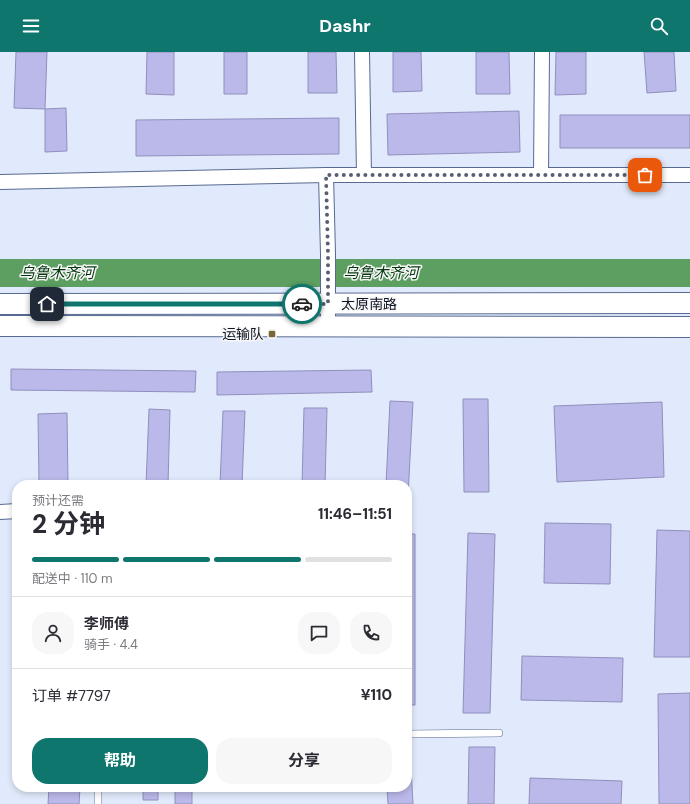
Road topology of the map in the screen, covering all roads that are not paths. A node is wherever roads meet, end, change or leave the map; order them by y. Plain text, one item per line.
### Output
1 (362, 52) edge
2 (542, 52) edge
3 (326, 175) junction
4 (364, 175) junction
5 (690, 175) edge
6 (541, 176) junction
7 (0, 182) edge
8 (328, 296) junction
9 (690, 303) edge
10 (0, 304) edge
11 (0, 326) edge
12 (328, 326) junction
13 (690, 327) edge
14 (0, 512) edge
15 (12, 512) edge
16 (499, 733) dead end
17 (412, 734) edge
18 (98, 792) edge
19 (98, 804) edge

1 - 4 street
2 - 6 street
3 - 4 street
3 - 7 street
3 - 8 street
4 - 6 street
5 - 6 street
8 - 9 main road, 太原南路
8 - 10 main road, 太原南路
8 - 12 street
11 - 12 main road
12 - 13 main road
14 - 15 street
16 - 17 lane
18 - 19 lane

